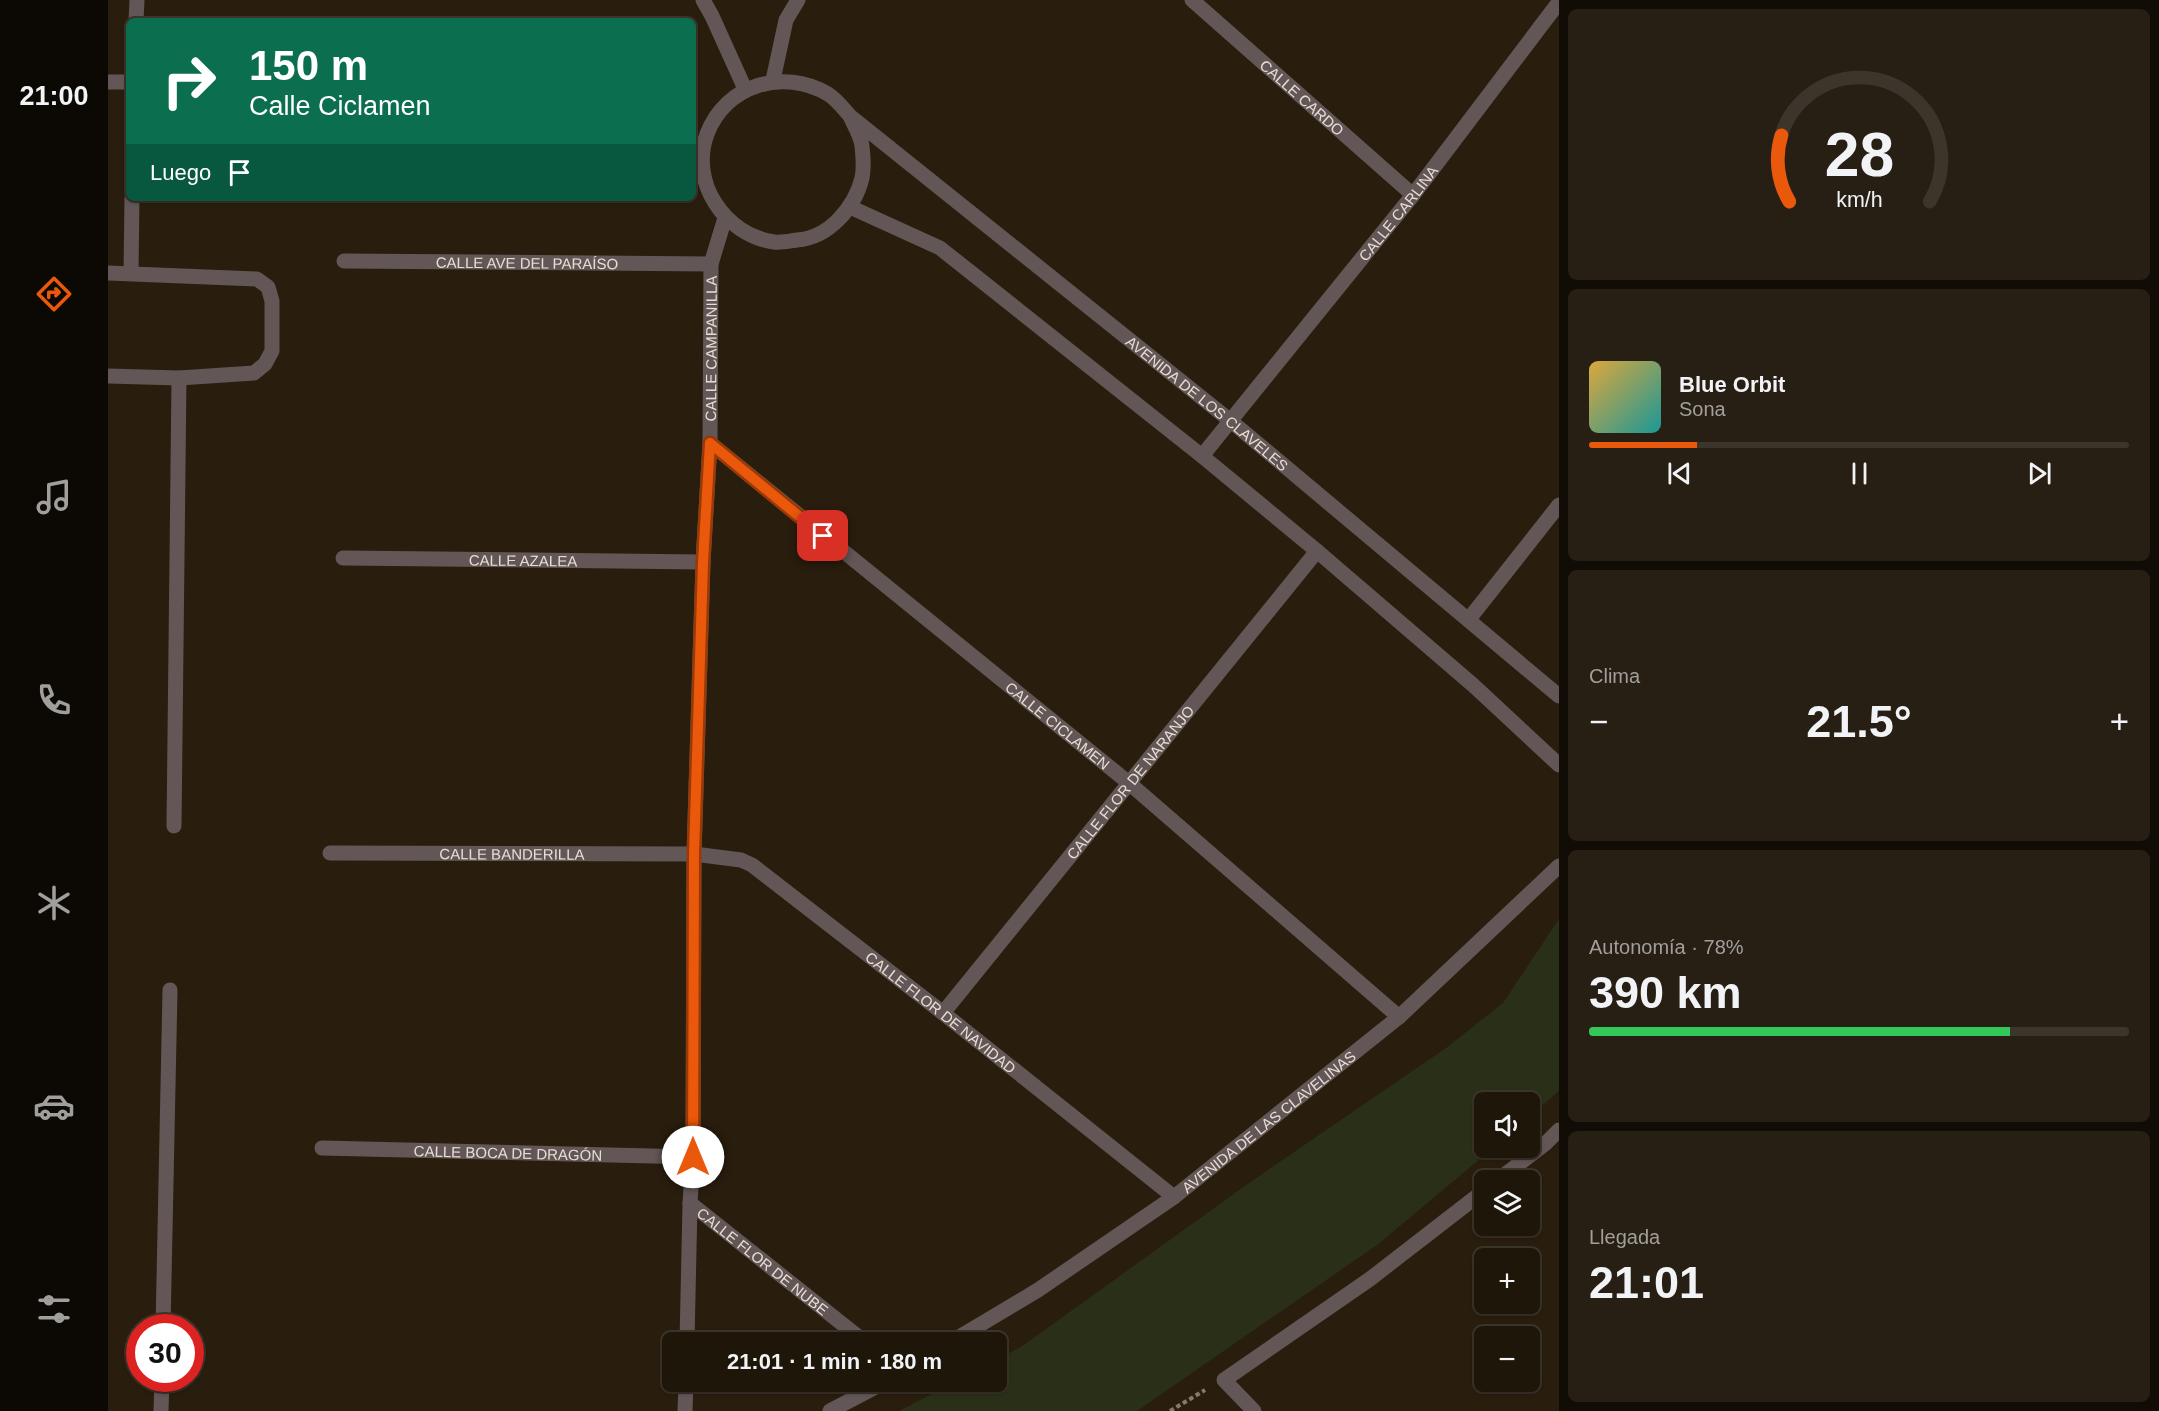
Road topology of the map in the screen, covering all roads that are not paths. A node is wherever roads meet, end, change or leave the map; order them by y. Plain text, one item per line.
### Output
1 (136, 0) edge
2 (703, 0) edge
3 (798, 0) edge
4 (1192, 0) edge
5 (1559, 2) edge
6 (136, 18) edge
7 (773, 80) junction
8 (108, 82) edge
9 (126, 82) edge
10 (745, 89) junction
11 (850, 116) junction
12 (1413, 195) junction
13 (132, 201) edge
14 (850, 207) junction
15 (725, 218) junction
16 (344, 261) dead end
17 (711, 264) junction
18 (108, 273) edge
19 (131, 273) junction
20 (108, 376) edge
21 (179, 378) junction
22 (1232, 422) junction
23 (710, 443) junction
24 (1202, 456) junction
25 (1559, 506) edge
26 (1317, 551) junction
27 (343, 558) dead end
28 (703, 562) junction
29 (1469, 619) junction
30 (1559, 696) edge
31 (1559, 765) edge
32 (1129, 783) junction
33 (174, 826) dead end
34 (330, 853) dead end
35 (694, 854) junction
36 (1559, 866) edge
37 (170, 990) dead end
38 (943, 1013) junction
39 (1399, 1017) junction
40 (1559, 1130) edge
41 (322, 1148) dead end
42 (693, 1157) junction
43 (1511, 1170) edge
44 (1174, 1197) junction
45 (1474, 1199) edge
46 (690, 1203) junction
47 (163, 1314) edge
48 (687, 1332) edge
49 (853, 1332) edge
50 (968, 1332) edge
51 (162, 1392) edge
52 (686, 1392) edge
53 (866, 1392) edge
54 (161, 1411) edge
55 (685, 1411) edge
56 (830, 1411) edge
57 (1254, 1411) edge

1 - 6 street
2 - 10 street
3 - 7 street
4 - 12 street, CALLE CARDO
5 - 12 street, CALLE CARLINA
7 - 10 street
7 - 11 street
8 - 9 street
10 - 15 street
11 - 14 street
11 - 22 street, AVENIDA DE LOS CLAVELES
12 - 22 street, CALLE CARLINA
13 - 19 street
14 - 15 street
14 - 24 street
15 - 17 street, CALLE CAMPANILLA
16 - 17 street, CALLE AVE DEL PARAÍSO
17 - 23 street, CALLE CAMPANILLA
18 - 19 street
19 - 21 street
20 - 21 street
21 - 33 street
22 - 24 street, CALLE CARLINA
22 - 29 street, AVENIDA DE LOS CLAVELES
23 - 28 street, CALLE CAMPANILLA
23 - 32 street, CALLE CICLAMEN
24 - 26 street
25 - 29 street
26 - 31 street
26 - 32 street, CALLE FLOR DE NARANJO
27 - 28 street, CALLE AZALEA
28 - 35 street, CALLE CAMPANILLA
29 - 30 street, AVENIDA DE LOS CLAVELES
32 - 38 street, CALLE FLOR DE NARANJO
32 - 39 street, CALLE CICLAMEN
34 - 35 street, CALLE BANDERILLA
35 - 38 street, CALLE FLOR DE NAVIDAD
35 - 42 street, CALLE CAMPANILLA
36 - 39 street, AVENIDA DE LAS CLAVELINAS
37 - 47 street
38 - 44 street, CALLE FLOR DE NAVIDAD
39 - 44 street, AVENIDA DE LAS CLAVELINAS
40 - 43 street
41 - 42 street, CALLE BOCA DE DRAGÓN
42 - 46 street, CALLE CAMPANILLA
44 - 50 street, AVENIDA DE LAS CLAVELINAS
45 - 57 street
46 - 48 street, CALLE CAMPANILLA
46 - 49 street, CALLE FLOR DE NUBE
51 - 54 street
52 - 55 street
53 - 56 street

